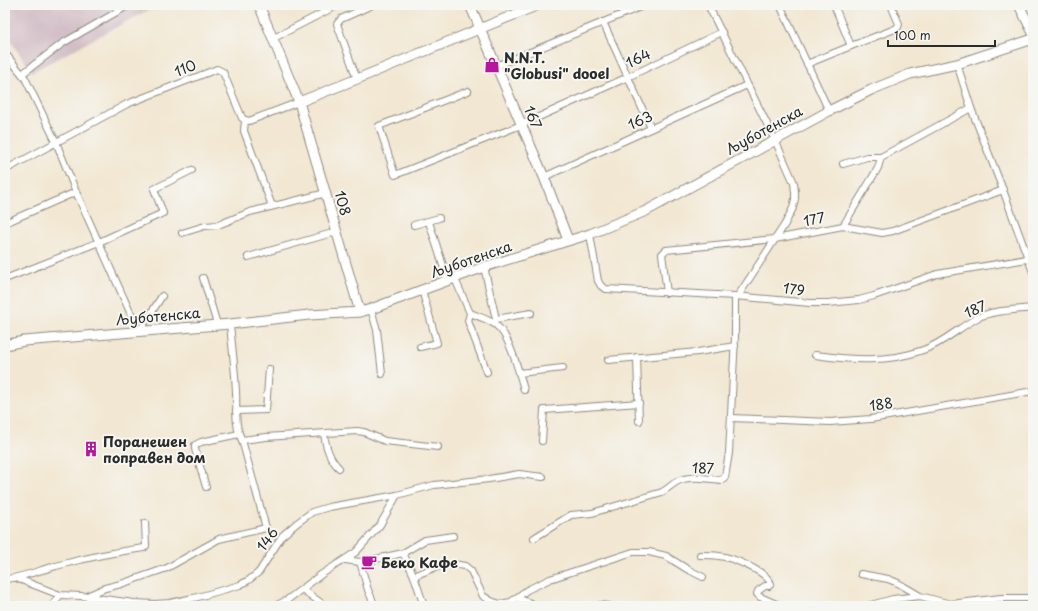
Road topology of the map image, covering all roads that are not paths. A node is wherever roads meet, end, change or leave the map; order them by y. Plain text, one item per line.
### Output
1 (129, 5) edge
2 (259, 5) edge
3 (338, 5) edge
4 (372, 5) edge
5 (470, 5) edge
6 (538, 5) edge
7 (645, 5) edge
8 (708, 5) edge
9 (780, 5) edge
10 (834, 5) edge
11 (891, 5) edge
12 (1019, 5) edge
13 (328, 7) edge
14 (603, 22) junction
15 (480, 29) junction
16 (722, 32) junction
17 (1033, 33) edge
18 (274, 38) junction
19 (1033, 39) edge
20 (851, 46) junction
21 (5, 53) edge
22 (807, 64) junction
23 (957, 64) junction
24 (496, 66) junction
25 (22, 74) junction
26 (628, 77) junction
27 (357, 80) junction
28 (747, 85) junction
29 (468, 91) dead end
30 (299, 102) junction
31 (971, 108) junction
32 (829, 111) junction
33 (245, 120) junction
34 (521, 125) junction
35 (651, 128) junction
36 (775, 140) junction
37 (56, 142) junction
38 (881, 158) junction
39 (843, 164) dead end
40 (5, 170) edge
41 (192, 170) dead end
42 (544, 177) junction
43 (1003, 190) junction
44 (76, 192) junction
45 (326, 193) junction
46 (272, 206) junction
47 (439, 218) dead end
48 (5, 222) edge
49 (428, 222) junction
50 (414, 225) dead end
51 (843, 226) junction
52 (336, 232) junction
53 (182, 233) dead end
54 (590, 234) junction
55 (775, 239) junction
56 (568, 240) junction
57 (99, 242) junction
58 (248, 257) dead end
59 (1030, 259) edge
60 (484, 268) junction
61 (1033, 272) edge
62 (203, 278) dead end
63 (5, 280) edge
64 (451, 280) junction
65 (422, 290) junction
66 (667, 293) junction
67 (162, 296) dead end
68 (737, 296) junction
69 (1033, 308) edge
70 (371, 309) junction
71 (360, 312) junction
72 (470, 313) junction
73 (531, 313) dead end
74 (217, 324) junction
75 (230, 324) junction
76 (139, 332) junction
77 (5, 345) edge
78 (735, 346) junction
79 (420, 347) dead end
80 (814, 355) dead end
81 (637, 357) junction
82 (608, 360) dead end
83 (563, 368) dead end
84 (269, 369) dead end
85 (487, 372) dead end
86 (519, 373) junction
87 (382, 374) dead end
88 (524, 390) dead end
89 (1033, 391) edge
90 (639, 403) junction
91 (236, 411) junction
92 (731, 418) junction
93 (639, 421) dead end
94 (239, 434) junction
95 (324, 434) junction
96 (242, 440) junction
97 (542, 441) dead end
98 (438, 447) dead end
99 (339, 468) dead end
100 (543, 477) dead end
101 (206, 487) dead end
102 (397, 495) junction
103 (145, 523) dead end
104 (453, 536) dead end
105 (534, 538) dead end
106 (403, 552) junction
107 (700, 555) dead end
108 (344, 560) junction
109 (360, 562) junction
110 (861, 574) dead end
111 (414, 576) junction
112 (703, 577) dead end
113 (16, 578) junction
114 (5, 579) edge
115 (302, 589) junction
116 (60, 595) junction
117 (920, 596) junction
118 (86, 597) junction
119 (517, 598) junction
120 (1033, 598) edge
121 (52, 606) edge
122 (275, 606) edge
123 (325, 606) edge
124 (375, 606) edge
125 (424, 606) edge
126 (538, 606) edge
127 (598, 606) edge
128 (609, 606) edge
129 (781, 606) edge
130 (867, 606) edge

1 - 25 street
2 - 18 main road, 108
3 - 13 street
4 - 27 street
5 - 15 main road, 167
6 - 15 main road
7 - 14 street
8 - 16 street
9 - 22 street
10 - 20 street
11 - 20 street
12 - 17 main road
13 - 18 street
14 - 24 street
14 - 26 street
15 - 24 main road, 167
15 - 27 main road
16 - 26 street, 164
16 - 28 street
18 - 30 main road, 108
19 - 23 main road, Љуботенска
20 - 22 street
21 - 25 street
22 - 32 street
23 - 31 street
23 - 32 main road, Љуботенска
24 - 34 main road, 167
25 - 37 street
26 - 34 street, 164
26 - 35 street
27 - 30 main road
28 - 35 street, 163
28 - 36 street
29 - 34 street, 164
30 - 33 street
30 - 45 main road, 108
31 - 38 street
31 - 43 street
32 - 36 main road, Љуботенска
33 - 37 street, 110
33 - 46 street
34 - 42 main road, 167
35 - 42 street, 163
36 - 54 main road, Љуботенска
36 - 55 street
37 - 40 street, 110
37 - 44 street
38 - 39 street
38 - 51 street
41 - 57 street
42 - 56 main road, 167
43 - 51 street, 177
43 - 59 street
44 - 48 street
44 - 57 street
45 - 46 street
45 - 52 main road, 108
46 - 53 street
47 - 49 street
49 - 50 street
49 - 64 street
51 - 55 street, 177
52 - 58 street
52 - 71 main road, 108
54 - 56 main road, Љуботенска
54 - 66 street, 179
55 - 66 street, 177
55 - 68 street
56 - 60 main road, Љуботенска
57 - 63 street
57 - 76 street
59 - 61 street
59 - 68 street, 179
60 - 64 main road, Љуботенска
60 - 73 street
62 - 74 street
64 - 65 main road, Љуботенска
64 - 72 street
65 - 70 main road, Љуботенска
65 - 79 street
66 - 68 street, 179
67 - 76 street
68 - 78 street, 187
69 - 80 street, 187
70 - 71 main road, Љуботенска
70 - 87 street
71 - 75 main road, Љуботенска
72 - 85 street
72 - 86 street
74 - 75 main road, Љуботенска
74 - 76 main road, Љуботенска
75 - 91 street, 146
76 - 77 main road, Љуботенска
78 - 81 street
78 - 92 street, 187
81 - 82 street
81 - 90 street
83 - 86 street
84 - 91 street
86 - 88 street
89 - 92 street, 188
90 - 93 street
90 - 97 street
91 - 94 street, 146
92 - 105 street, 187
94 - 96 street, 146
94 - 101 street
95 - 96 street
95 - 98 street
95 - 99 street
96 - 118 street, 146
100 - 102 street, 146
102 - 108 street
102 - 118 street, 146
103 - 113 street, 146
104 - 106 street
106 - 109 street
106 - 111 street
107 - 129 street
108 - 109 street
108 - 115 street
109 - 124 street
110 - 117 street
111 - 119 street
111 - 125 street
112 - 119 street
113 - 114 street, 146
113 - 116 street, 146
115 - 122 street
115 - 123 street
116 - 118 street, 146
116 - 121 street
117 - 120 street
117 - 130 street
119 - 126 street
127 - 128 street

